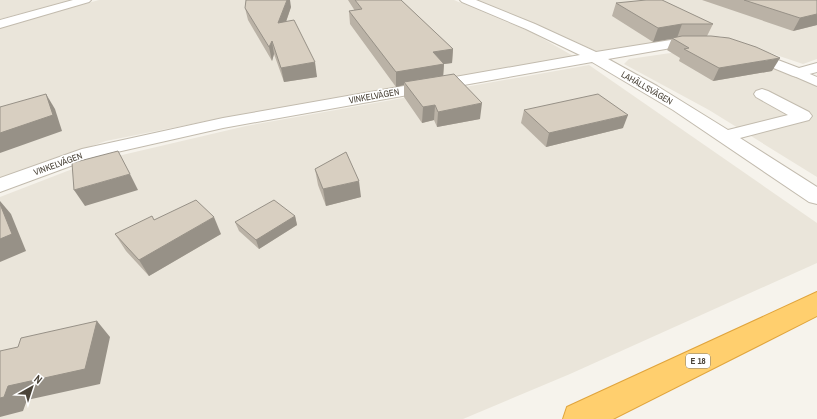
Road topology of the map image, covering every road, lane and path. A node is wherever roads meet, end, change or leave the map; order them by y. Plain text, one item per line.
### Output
1 (85, 0) edge
2 (466, 0) edge
3 (0, 24) edge
4 (711, 44) edge
5 (734, 48) edge
6 (594, 57) junction
7 (817, 66) edge
8 (798, 73) junction
9 (817, 82) edge
10 (762, 94) dead end
11 (725, 136) junction
12 (0, 185) edge
13 (817, 197) edge
14 (817, 303) edge
15 (579, 419) edge

1 - 3 street
2 - 6 street, LAHÄLLSVÄGEN
4 - 6 street, VINKELVÄGEN
5 - 8 street
6 - 11 street, LAHÄLLSVÄGEN
6 - 12 street, VINKELVÄGEN
7 - 8 street
8 - 9 lane
10 - 11 street
11 - 13 street, LAHÄLLSVÄGEN
14 - 15 highway, E 18

